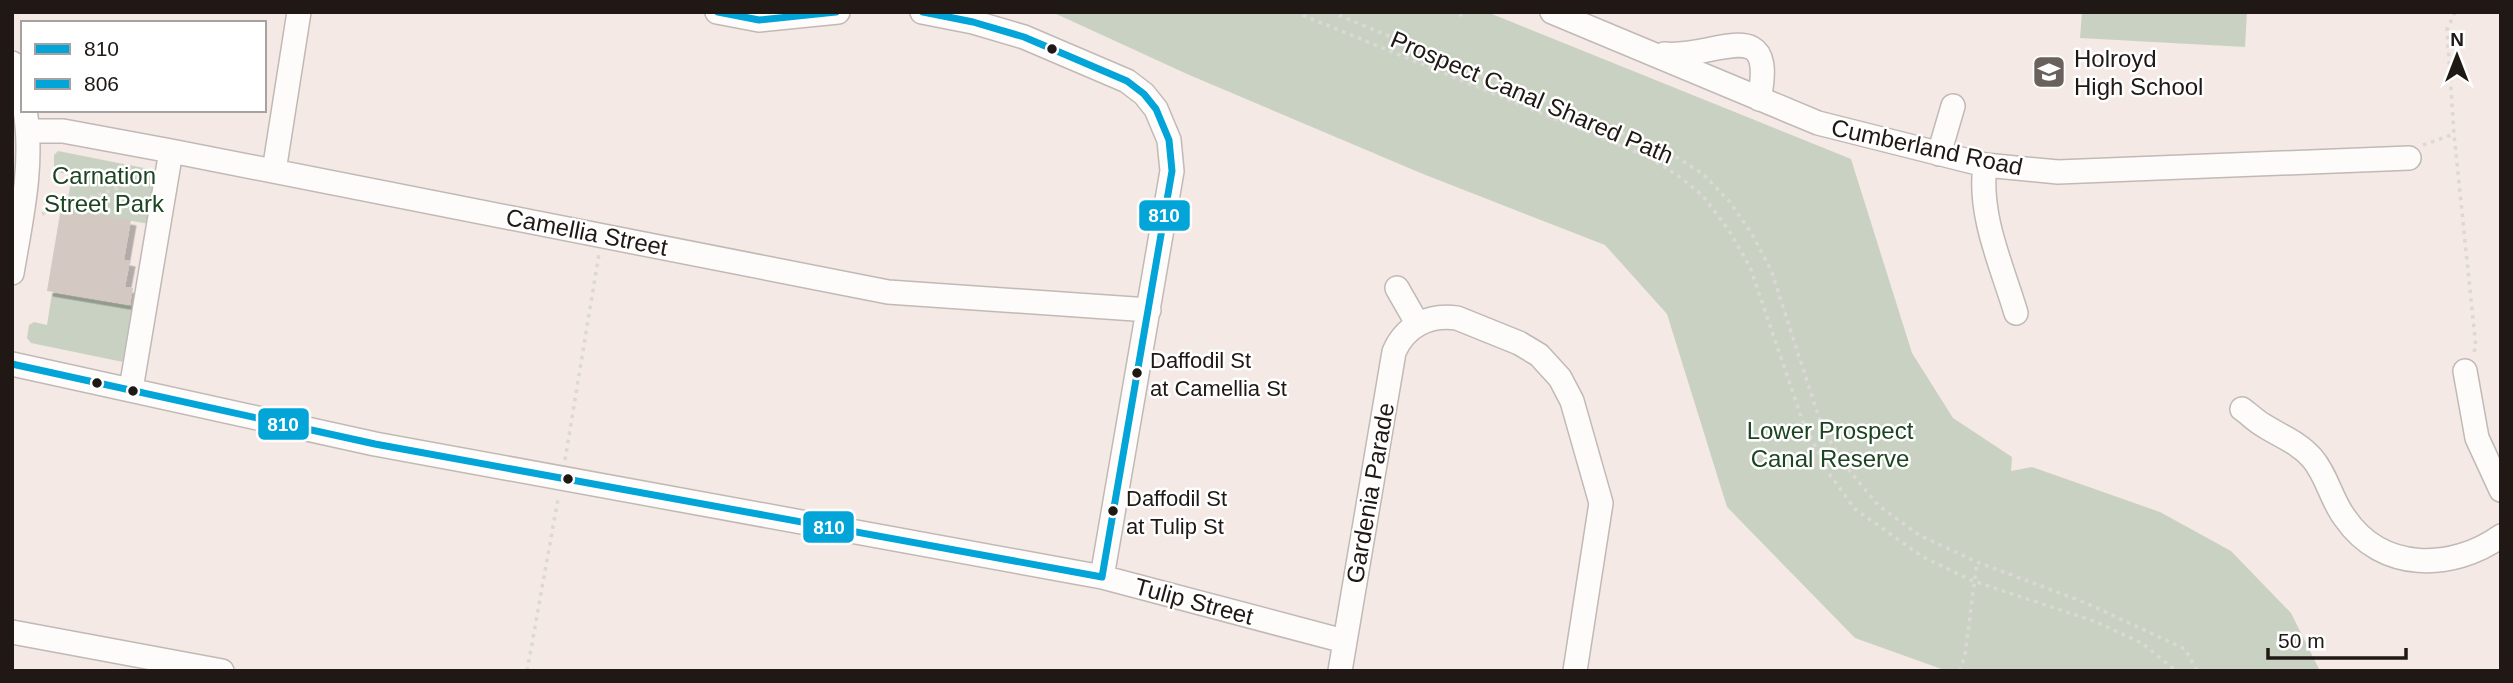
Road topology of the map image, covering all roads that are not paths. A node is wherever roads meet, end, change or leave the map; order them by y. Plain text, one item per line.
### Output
1 (299, 12) edge
2 (716, 12) edge
3 (838, 12) edge
4 (922, 12) edge
5 (1552, 12) edge
6 (1647, 52) junction
7 (12, 63) edge
8 (21, 94) edge
9 (1759, 99) junction
10 (1953, 106) dead end
11 (26, 121) edge
12 (1939, 154) junction
13 (2409, 158) road end
14 (170, 161) junction
15 (1985, 165) junction
16 (274, 172) junction
17 (12, 273) edge
18 (1397, 288) dead end
19 (1149, 310) junction
20 (2016, 313) dead end
21 (1417, 323) junction
22 (12, 364) edge
23 (2465, 371) road end
24 (131, 390) junction
25 (2242, 409) dead end
26 (2501, 490) edge
27 (2501, 536) edge
28 (1102, 577) junction
29 (12, 632) edge
30 (1344, 641) junction
31 (222, 671) edge
32 (1339, 671) edge
33 (1575, 671) edge

1 - 16 street
2 - 3 street
4 - 19 street
5 - 6 street, Cumberland Road
6 - 9 street, Cumberland Road
6 - 9 street
7 - 8 street
9 - 12 street, Cumberland Road
10 - 12 street
11 - 14 street, Camellia Street
11 - 17 street
12 - 15 street, Cumberland Road
13 - 15 street, Cumberland Road
14 - 16 street, Camellia Street
14 - 24 street
15 - 20 street
16 - 19 street, Camellia Street
18 - 21 street
19 - 28 street
21 - 30 street, Gardenia Parade
21 - 33 street
22 - 24 street, Tulip Street
23 - 26 street
24 - 28 street, Tulip Street
25 - 27 street
28 - 30 street, Tulip Street
29 - 31 street
30 - 32 street, Gardenia Parade

